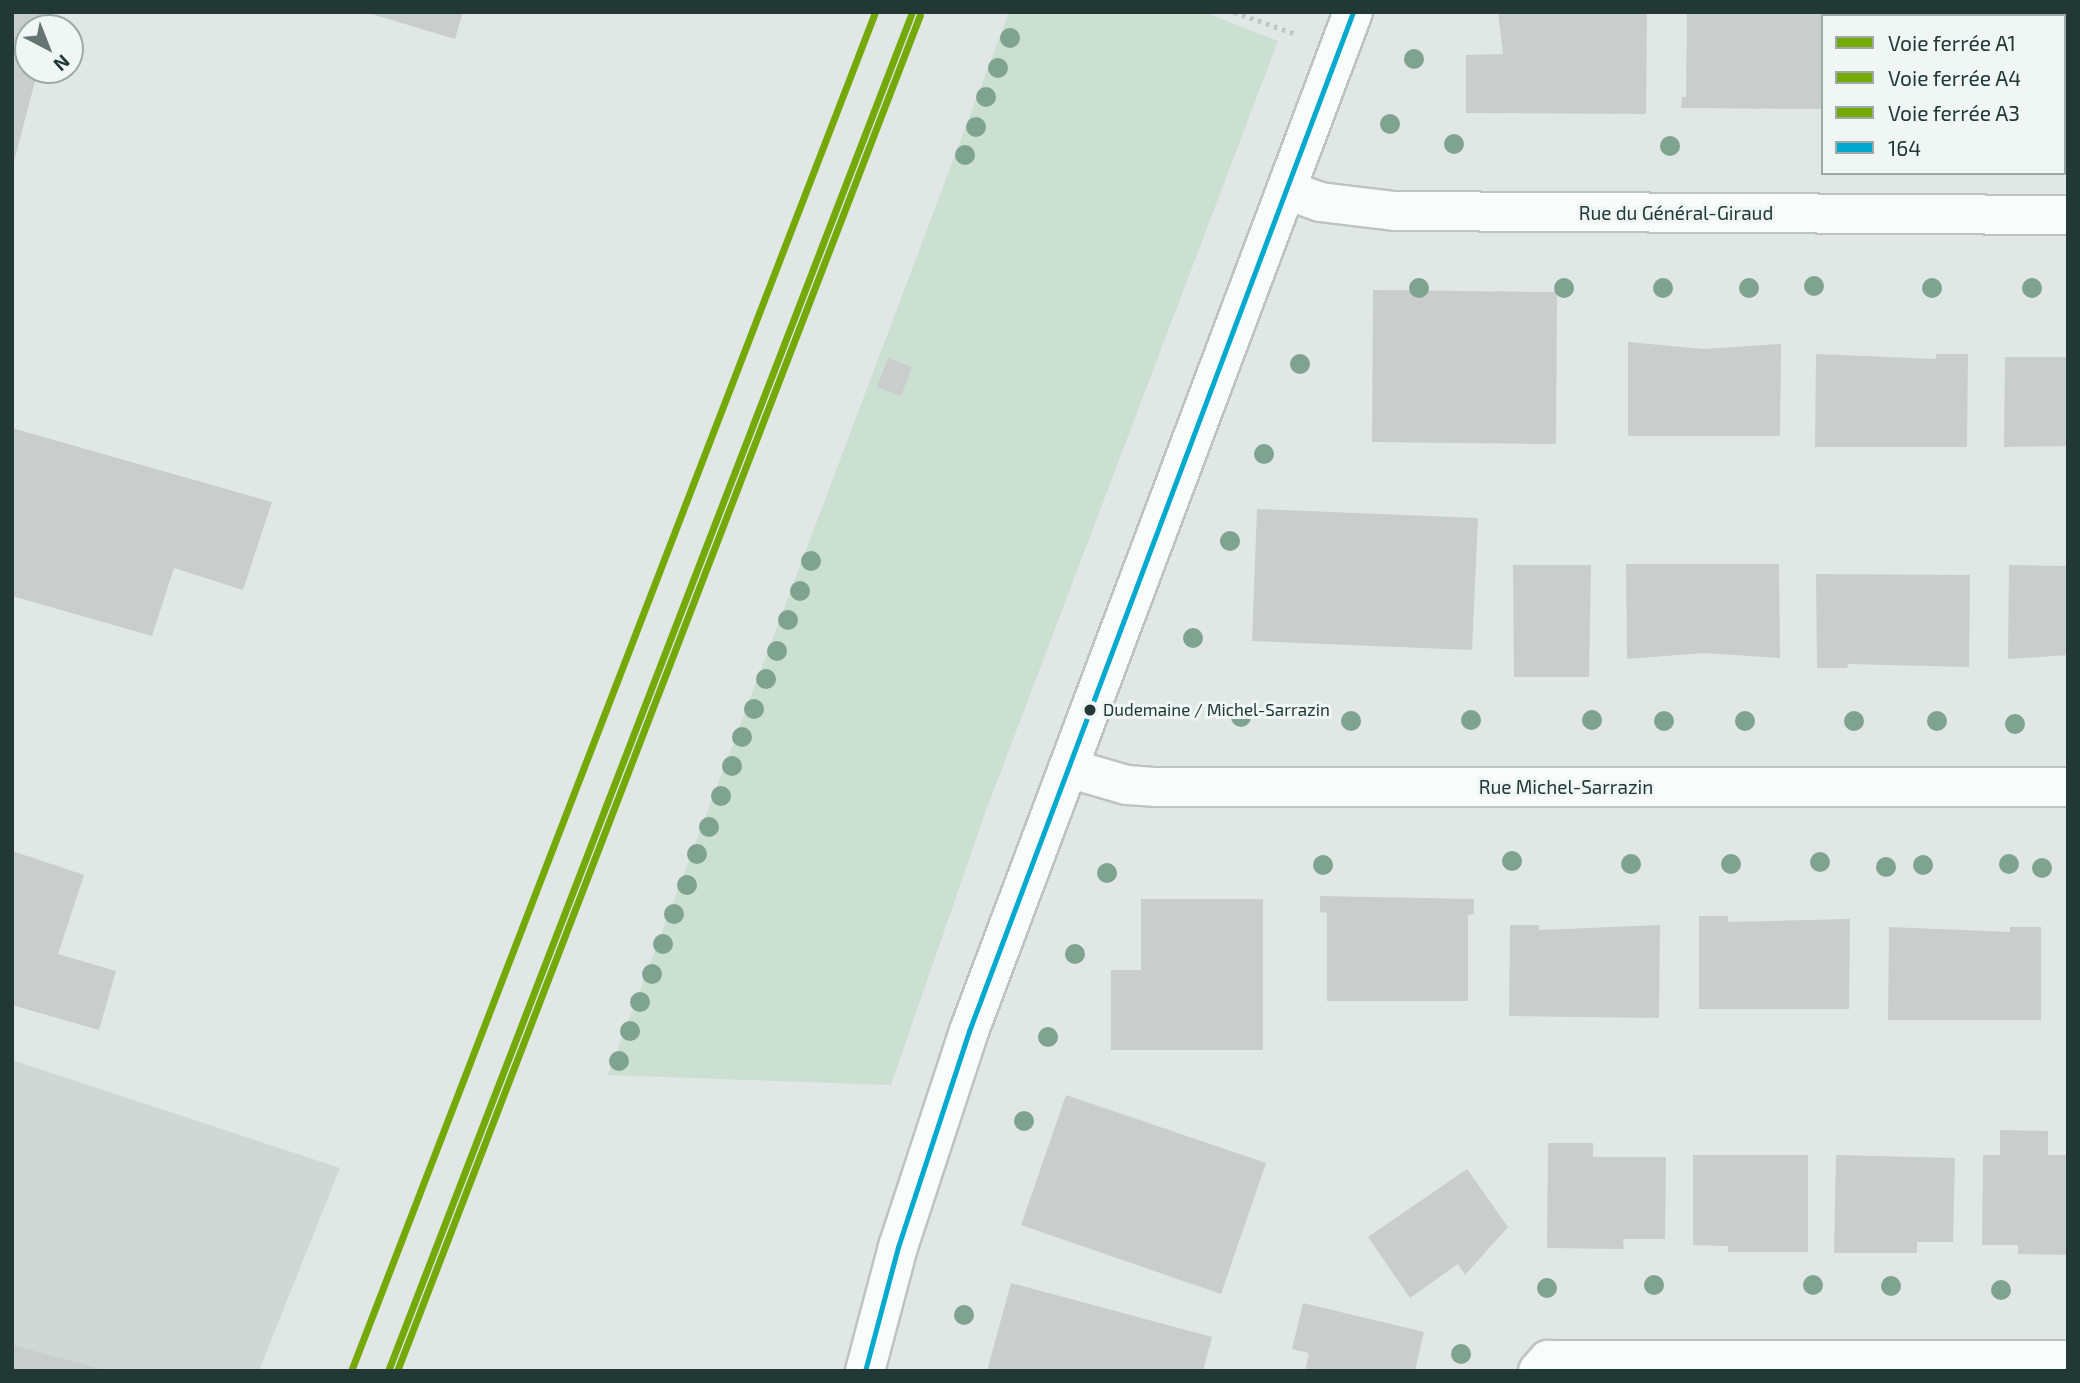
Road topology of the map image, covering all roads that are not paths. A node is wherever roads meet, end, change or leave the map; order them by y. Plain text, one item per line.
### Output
1 (1353, 12) edge
2 (1287, 190) junction
3 (2068, 215) edge
4 (1068, 768) junction
5 (2068, 787) edge
6 (2068, 1360) edge
7 (865, 1371) edge
8 (1538, 1371) edge

1 - 2 street
2 - 3 street, Rue du Général-Giraud
2 - 4 street
4 - 5 street, Rue Michel-Sarrazin
4 - 7 street
6 - 8 street

